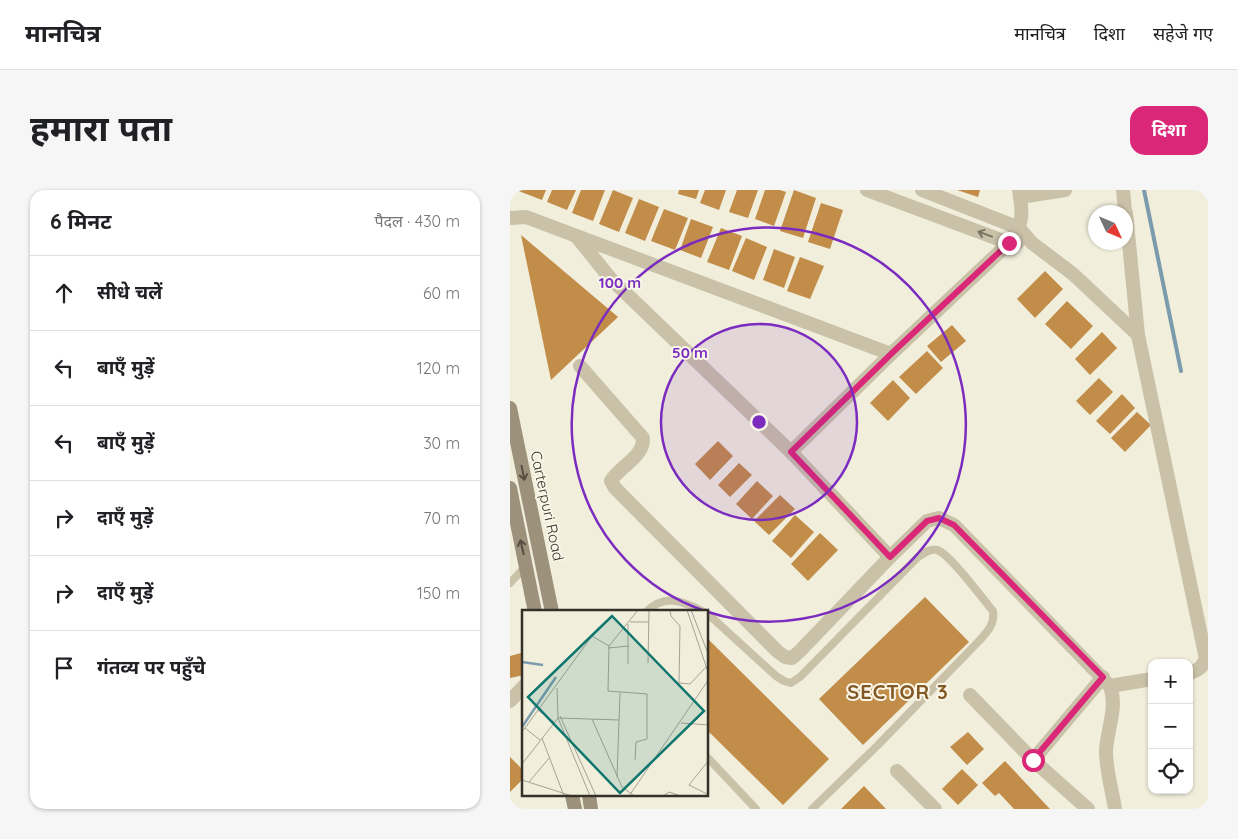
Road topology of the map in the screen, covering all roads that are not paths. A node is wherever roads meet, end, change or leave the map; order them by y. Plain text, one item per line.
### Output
1 (867, 190) edge
2 (922, 190) edge
3 (1065, 190) edge
4 (1123, 190) edge
5 (1019, 193) edge
6 (1124, 205) edge
7 (510, 218) edge
8 (1019, 228) junction
9 (577, 236) junction
10 (1009, 243) junction
11 (1032, 243) junction
12 (1129, 250) edge
13 (1138, 335) junction
14 (891, 354) junction
15 (580, 366) dead end
16 (510, 408) edge
17 (791, 452) junction
18 (510, 488) edge
19 (512, 505) edge
20 (890, 557) junction
21 (525, 567) junction
22 (510, 583) edge
23 (535, 610) edge
24 (552, 610) edge
25 (648, 610) edge
26 (700, 610) edge
27 (709, 615) edge
28 (1193, 672) edge
29 (1148, 679) edge
30 (1107, 681) junction
31 (522, 688) edge
32 (970, 695) dead end
33 (510, 700) edge
34 (709, 759) edge
35 (1033, 760) junction
36 (898, 771) dead end
37 (572, 796) edge
38 (588, 796) edge
39 (575, 809) edge
40 (591, 809) edge
41 (756, 809) edge
42 (812, 809) edge
43 (935, 809) edge
44 (1088, 809) edge
45 (1115, 809) edge

10 -> 1 street
2 - 8 street
3 - 5 street
4 - 6 street
5 - 8 street
7 - 9 street
8 - 10 street
8 - 11 street
9 - 14 street
9 - 17 street
10 - 11 street
10 - 14 street
11 - 13 street
12 - 13 street
13 - 28 street
14 - 17 street
15 - 20 street
16 -> 24 main road, Carterpuri Road
17 - 20 street
18 - 19 main road
21 -> 19 main road
20 - 30 street
21 - 22 lane
21 - 23 main road
25 - 26 lane
27 - 42 lane
29 - 30 street
30 - 35 street
30 - 45 street
31 - 33 street
32 - 35 street
34 - 41 lane
35 - 44 street
36 - 43 street
37 - 39 main road
38 - 40 main road

